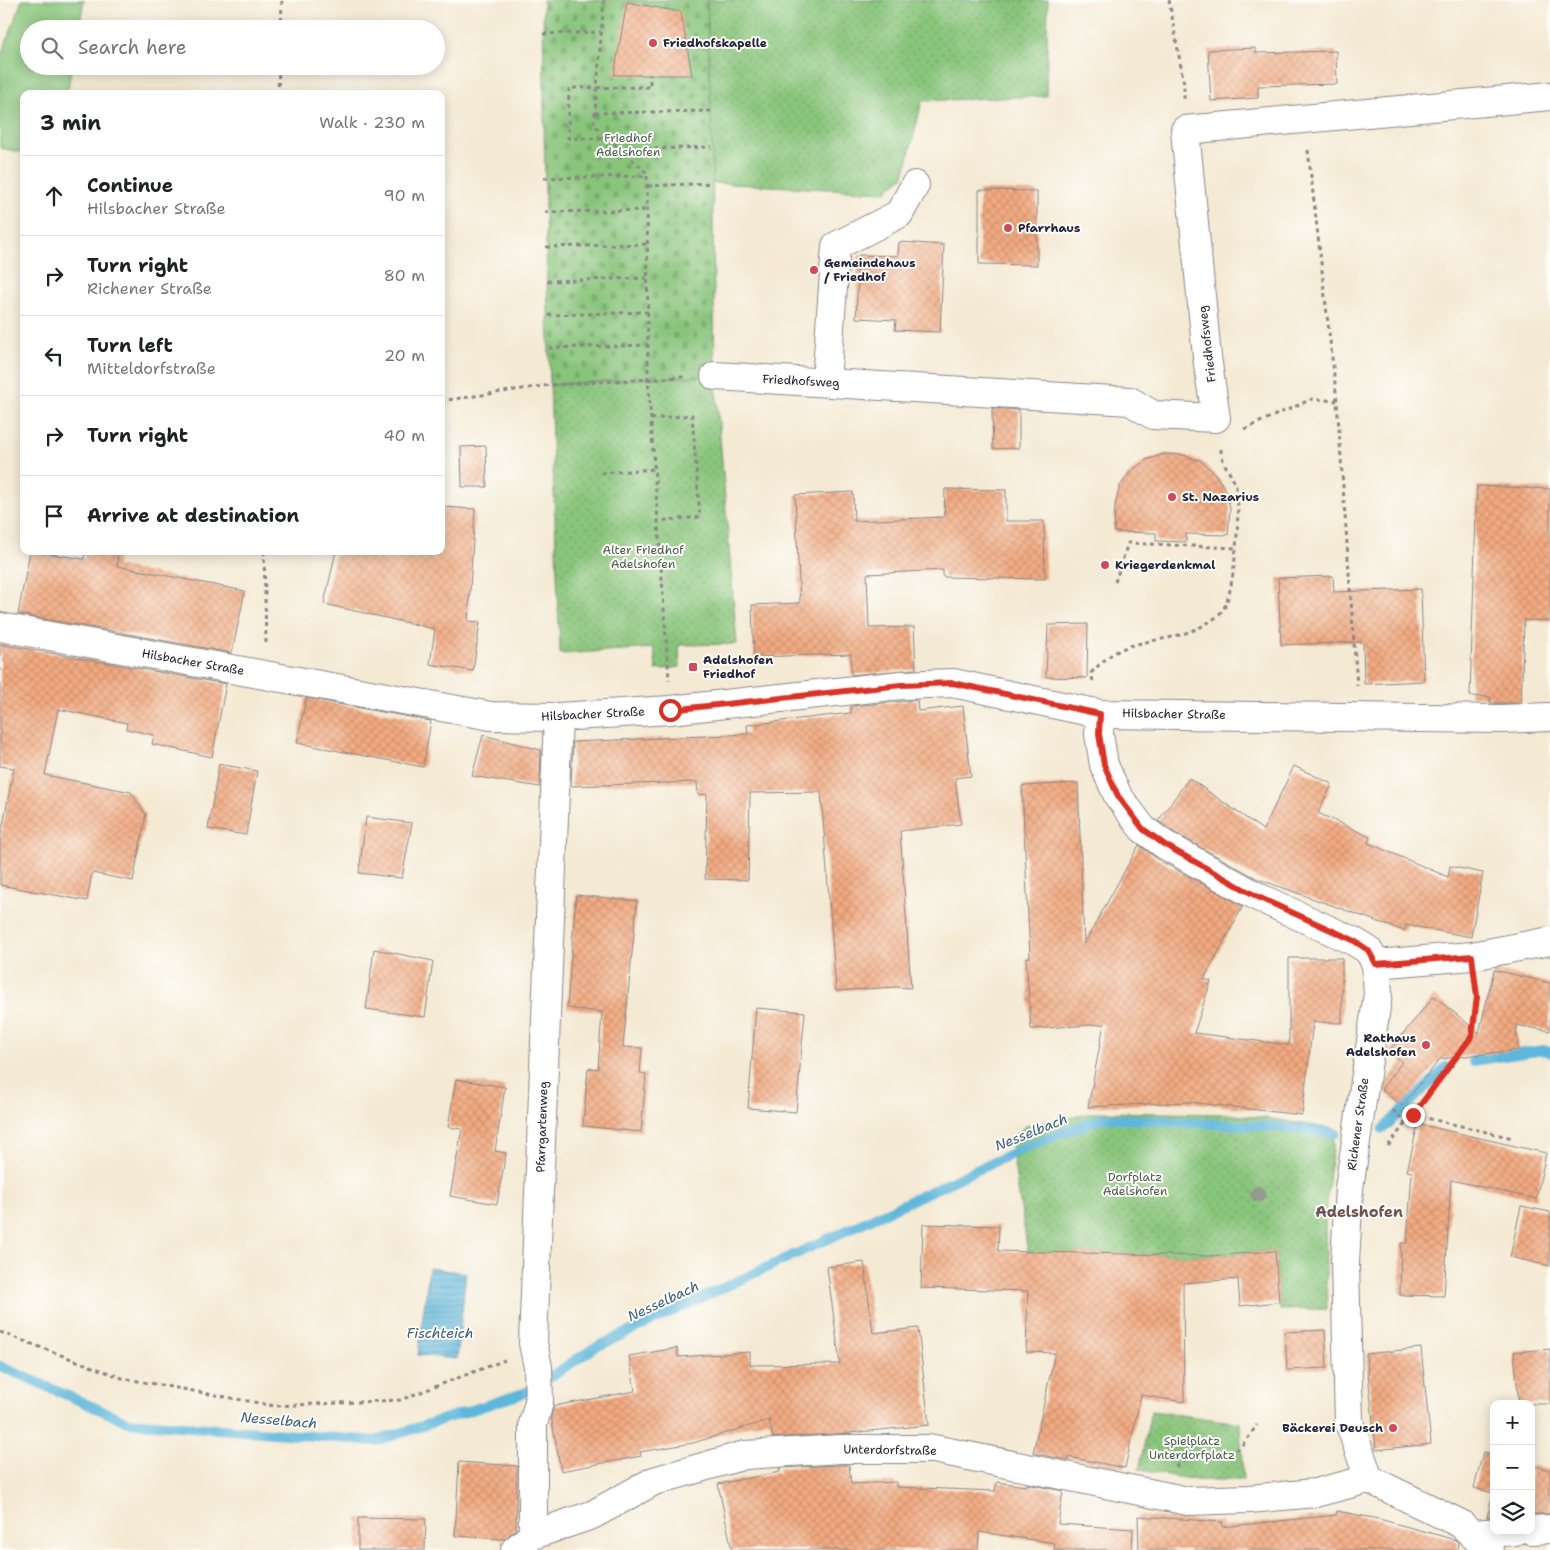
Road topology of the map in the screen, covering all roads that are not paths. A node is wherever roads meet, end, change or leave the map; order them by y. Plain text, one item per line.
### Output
1 (1550, 96) edge
2 (915, 185) dead end
3 (715, 376) road end
4 (826, 382) junction
5 (0, 626) edge
6 (1100, 714) junction
7 (558, 717) junction
8 (1550, 717) edge
9 (1550, 941) edge
10 (1376, 964) junction
11 (1369, 1479) junction
12 (1550, 1529) edge
13 (1535, 1530) edge
14 (1503, 1535) edge
15 (1481, 1542) edge
16 (524, 1543) edge

1 - 4 street, Friedhofsweg
2 - 4 street
3 - 4 street, Friedhofsweg
5 - 7 street, Hilsbacher Straße
6 - 7 street, Hilsbacher Straße
6 - 8 street, Hilsbacher Straße
6 - 10 street
7 - 16 street, Pfarrgartenweg
9 - 10 street
10 - 11 street, Richener Straße
11 - 15 street
11 - 16 street, Unterdorfstraße
12 - 13 street
14 - 15 street

